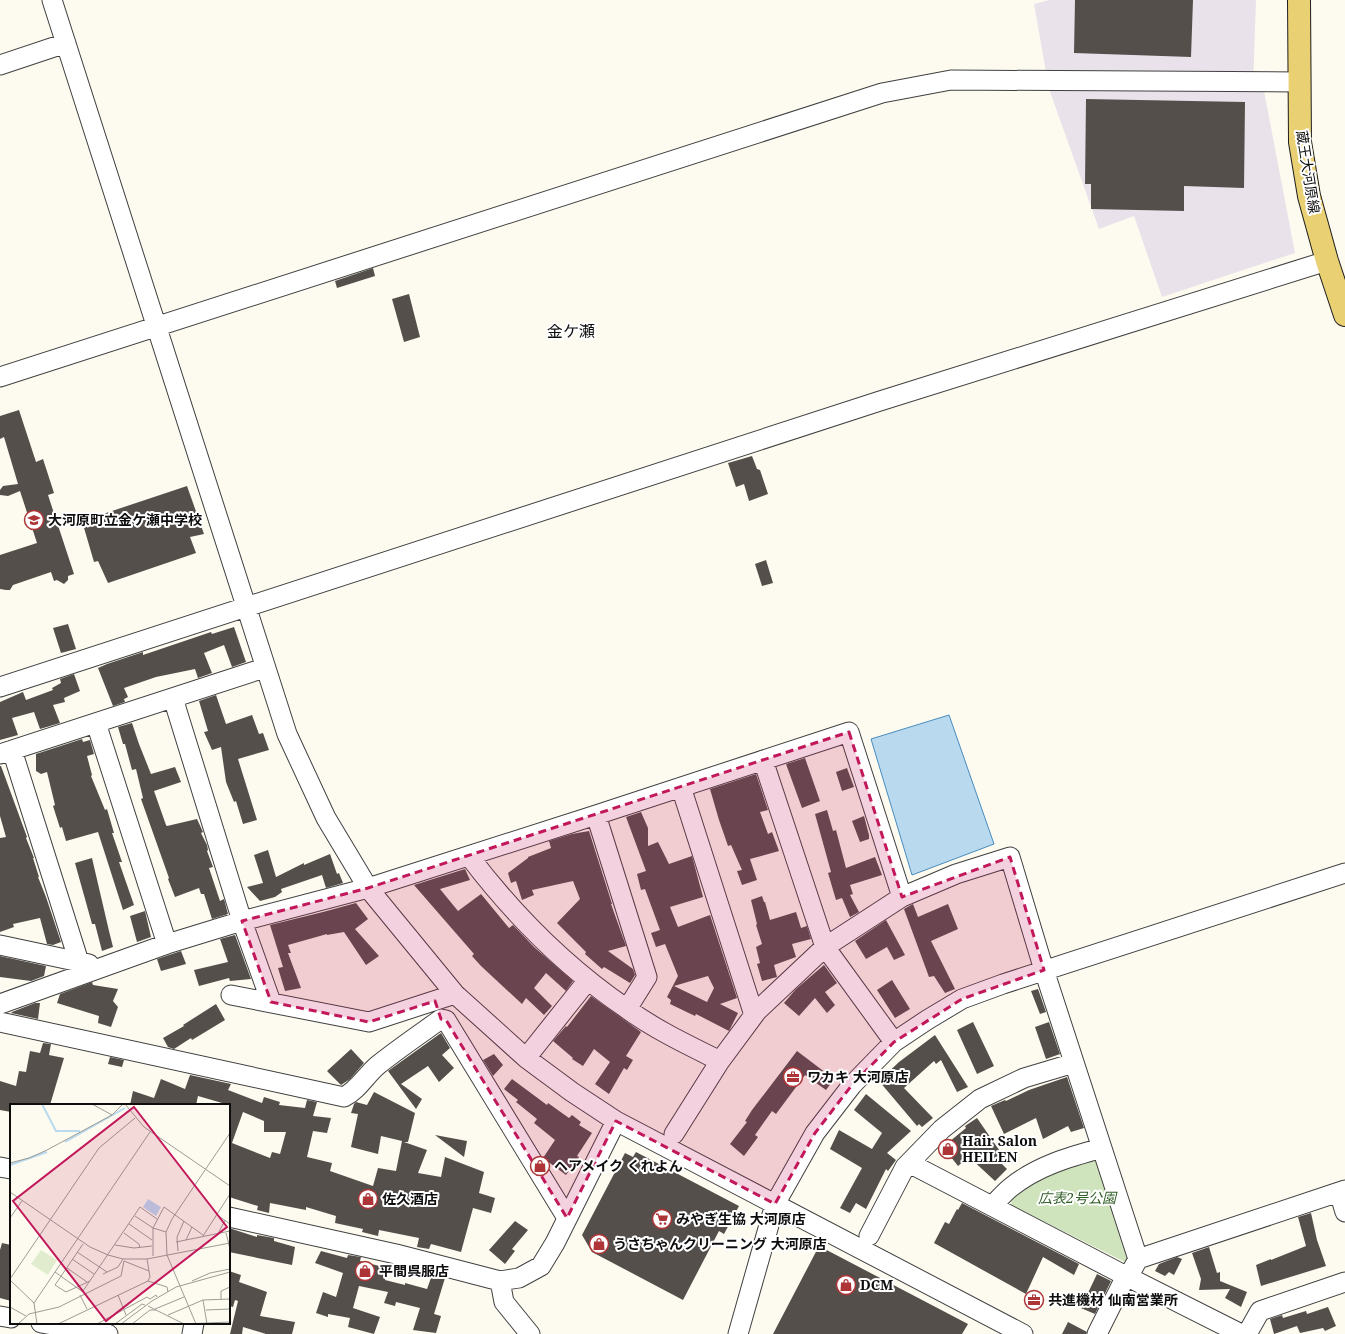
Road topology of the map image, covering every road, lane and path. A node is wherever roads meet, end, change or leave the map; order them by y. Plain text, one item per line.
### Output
1 (52, 0) edge
2 (1299, 0) edge
3 (66, 43) junction
4 (0, 65) edge
5 (1299, 82) junction
6 (1327, 261) junction
7 (1345, 316) edge
8 (158, 326) junction
9 (0, 377) edge
10 (247, 608) junction
11 (255, 671) dead end
12 (0, 687) edge
13 (173, 698) junction
14 (96, 723) junction
15 (6, 752) edge
16 (763, 760) junction
17 (681, 787) junction
18 (596, 815) junction
19 (469, 856) junction
20 (1345, 873) edge
21 (368, 888) junction
22 (902, 897) junction
23 (242, 920) junction
24 (167, 944) junction
25 (0, 945) edge
26 (825, 947) junction
27 (79, 962) junction
28 (102, 967) junction
29 (1044, 970) junction
30 (588, 980) junction
31 (455, 994) junction
32 (231, 995) dead end
33 (435, 1001) junction
34 (271, 1002) junction
35 (0, 1004) edge
36 (627, 1009) junction
37 (754, 1015) junction
38 (441, 1019) junction
39 (0, 1022) edge
40 (894, 1042) junction
41 (526, 1058) junction
42 (720, 1062) junction
43 (1074, 1063) junction
44 (616, 1121) junction
45 (674, 1134) dead end
46 (1102, 1148) junction
47 (910, 1163) junction
48 (0, 1167) edge
49 (10, 1169) edge
50 (1342, 1191) edge
51 (775, 1204) junction
52 (992, 1206) junction
53 (1345, 1212) edge
54 (230, 1217) edge
55 (567, 1218) junction
56 (869, 1236) dead end
57 (1138, 1259) junction
58 (1127, 1276) junction
59 (500, 1281) junction
60 (1345, 1282) edge
61 (0, 1316) edge
62 (10, 1318) edge
63 (47, 1324) edge
64 (194, 1324) edge
65 (108, 1334) edge
66 (192, 1334) edge
67 (530, 1334) edge
68 (738, 1334) edge
69 (1023, 1334) edge
70 (1097, 1334) edge
71 (1241, 1334) edge
72 (1248, 1334) edge

1 - 3 street
2 - 5 main road, 蔵王大河原線
3 - 4 street
3 - 8 street
5 - 6 main road, 蔵王大河原線
5 - 8 street
6 - 7 main road, 蔵王大河原線
6 - 10 street
8 - 9 street
8 - 10 street
10 - 12 street
10 - 21 street
11 - 13 street
13 - 14 street
13 - 23 street
14 - 15 street
14 - 24 street
15 - 27 street
16 - 17 street
16 - 22 street
16 - 26 street
17 - 18 street
17 - 37 street
18 - 19 street
18 - 36 street
19 - 21 street
19 - 30 street
20 - 29 street
21 - 23 street
21 - 31 street
22 - 26 street
22 - 29 street
23 - 24 street
23 - 34 street
24 - 28 street
25 - 27 street
26 - 37 street
26 - 40 street
27 - 28 street
28 - 35 street
29 - 40 street
29 - 43 street
30 - 36 street
30 - 41 street
31 - 33 street
31 - 41 street
32 - 34 street
33 - 34 street
33 - 38 street
36 - 42 street
37 - 42 street
38 - 39 street
38 - 55 street
40 - 51 street
41 - 44 street
42 - 45 street
43 - 46 street
43 - 47 street
44 - 51 street
44 - 55 street
46 - 52 street
46 - 57 street
47 - 52 street
47 - 56 street
48 - 49 street
50 - 53 street
50 - 57 street
51 - 68 street
51 - 69 street
52 - 58 street
54 - 59 street
55 - 59 street
57 - 58 street
58 - 70 street
58 - 71 street
59 - 67 street
60 - 72 street
61 - 62 street
63 - 65 street
64 - 66 street

